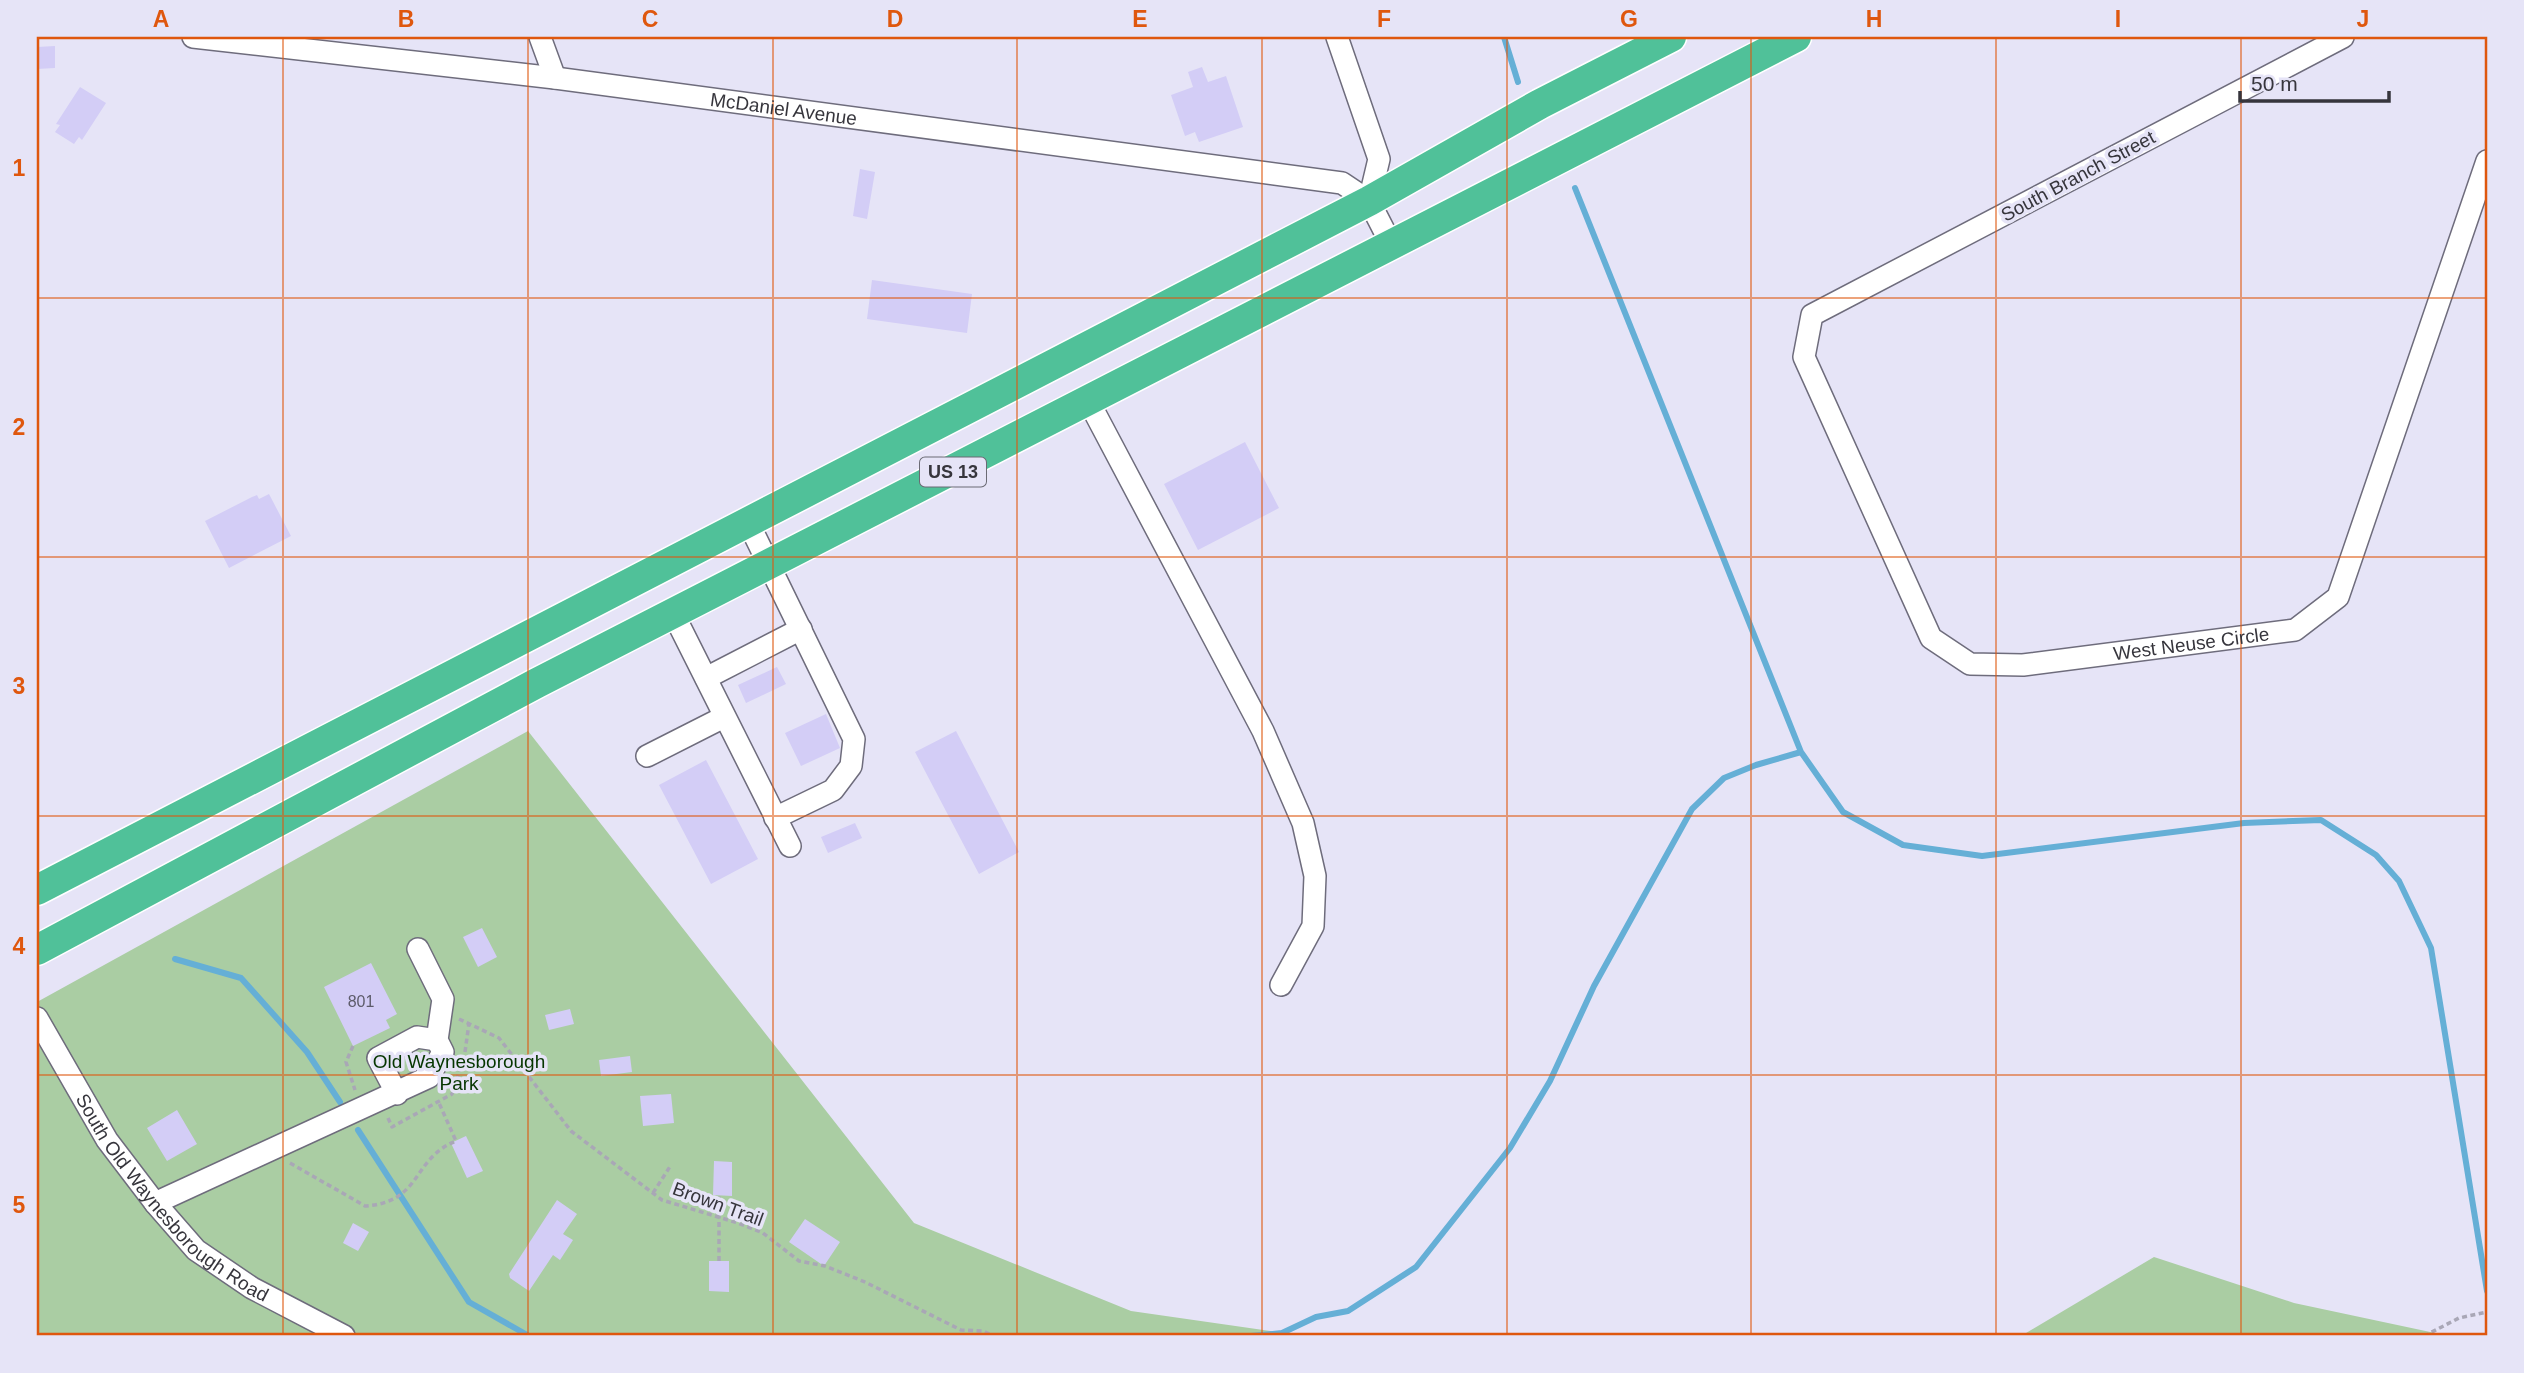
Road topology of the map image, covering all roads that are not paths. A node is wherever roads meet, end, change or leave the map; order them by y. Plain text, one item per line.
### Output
1 (193, 37) edge
2 (540, 37) edge
3 (1338, 37) edge
4 (1796, 37) edge
5 (2343, 37) edge
6 (1664, 38) edge
7 (555, 78) junction
8 (2487, 161) edge
9 (1369, 201) junction
10 (1391, 244) junction
11 (1812, 314) joint
12 (1089, 402) junction
13 (749, 524) junction
14 (770, 566) junction
15 (673, 613) junction
16 (801, 629) junction
17 (706, 678) junction
18 (724, 717) junction
19 (647, 756) dead end
20 (775, 818) junction
21 (790, 846) dead end
22 (37, 890) edge
23 (418, 948) dead end
24 (37, 950) edge
25 (1281, 985) dead end
26 (37, 1018) edge
27 (437, 1040) junction
28 (397, 1094) junction
29 (155, 1203) junction
30 (344, 1336) edge

1 - 7 street, McDaniel Avenue
2 - 7 street
3 - 9 street
4 - 10 highway, US 13
5 - 11 street, South Branch Street
6 - 9 highway, US 13
7 - 9 street, McDaniel Avenue
8 - 11 street, West Neuse Circle
9 - 10 street
9 - 13 highway, US 13
10 - 12 highway, US 13
12 - 14 highway, US 13
12 - 25 street
13 - 14 street
13 - 22 highway, US 13
14 - 15 highway, US 13
14 - 16 street
15 - 17 street
15 - 24 highway, US 13
16 - 17 street
16 - 20 street
17 - 18 street
18 - 19 street
18 - 20 street
20 - 21 street
23 - 27 street
26 - 29 street, South Old Waynesborough Road
27 - 28 street
27 - 28 street
28 - 29 street
29 - 30 street, South Old Waynesborough Road

